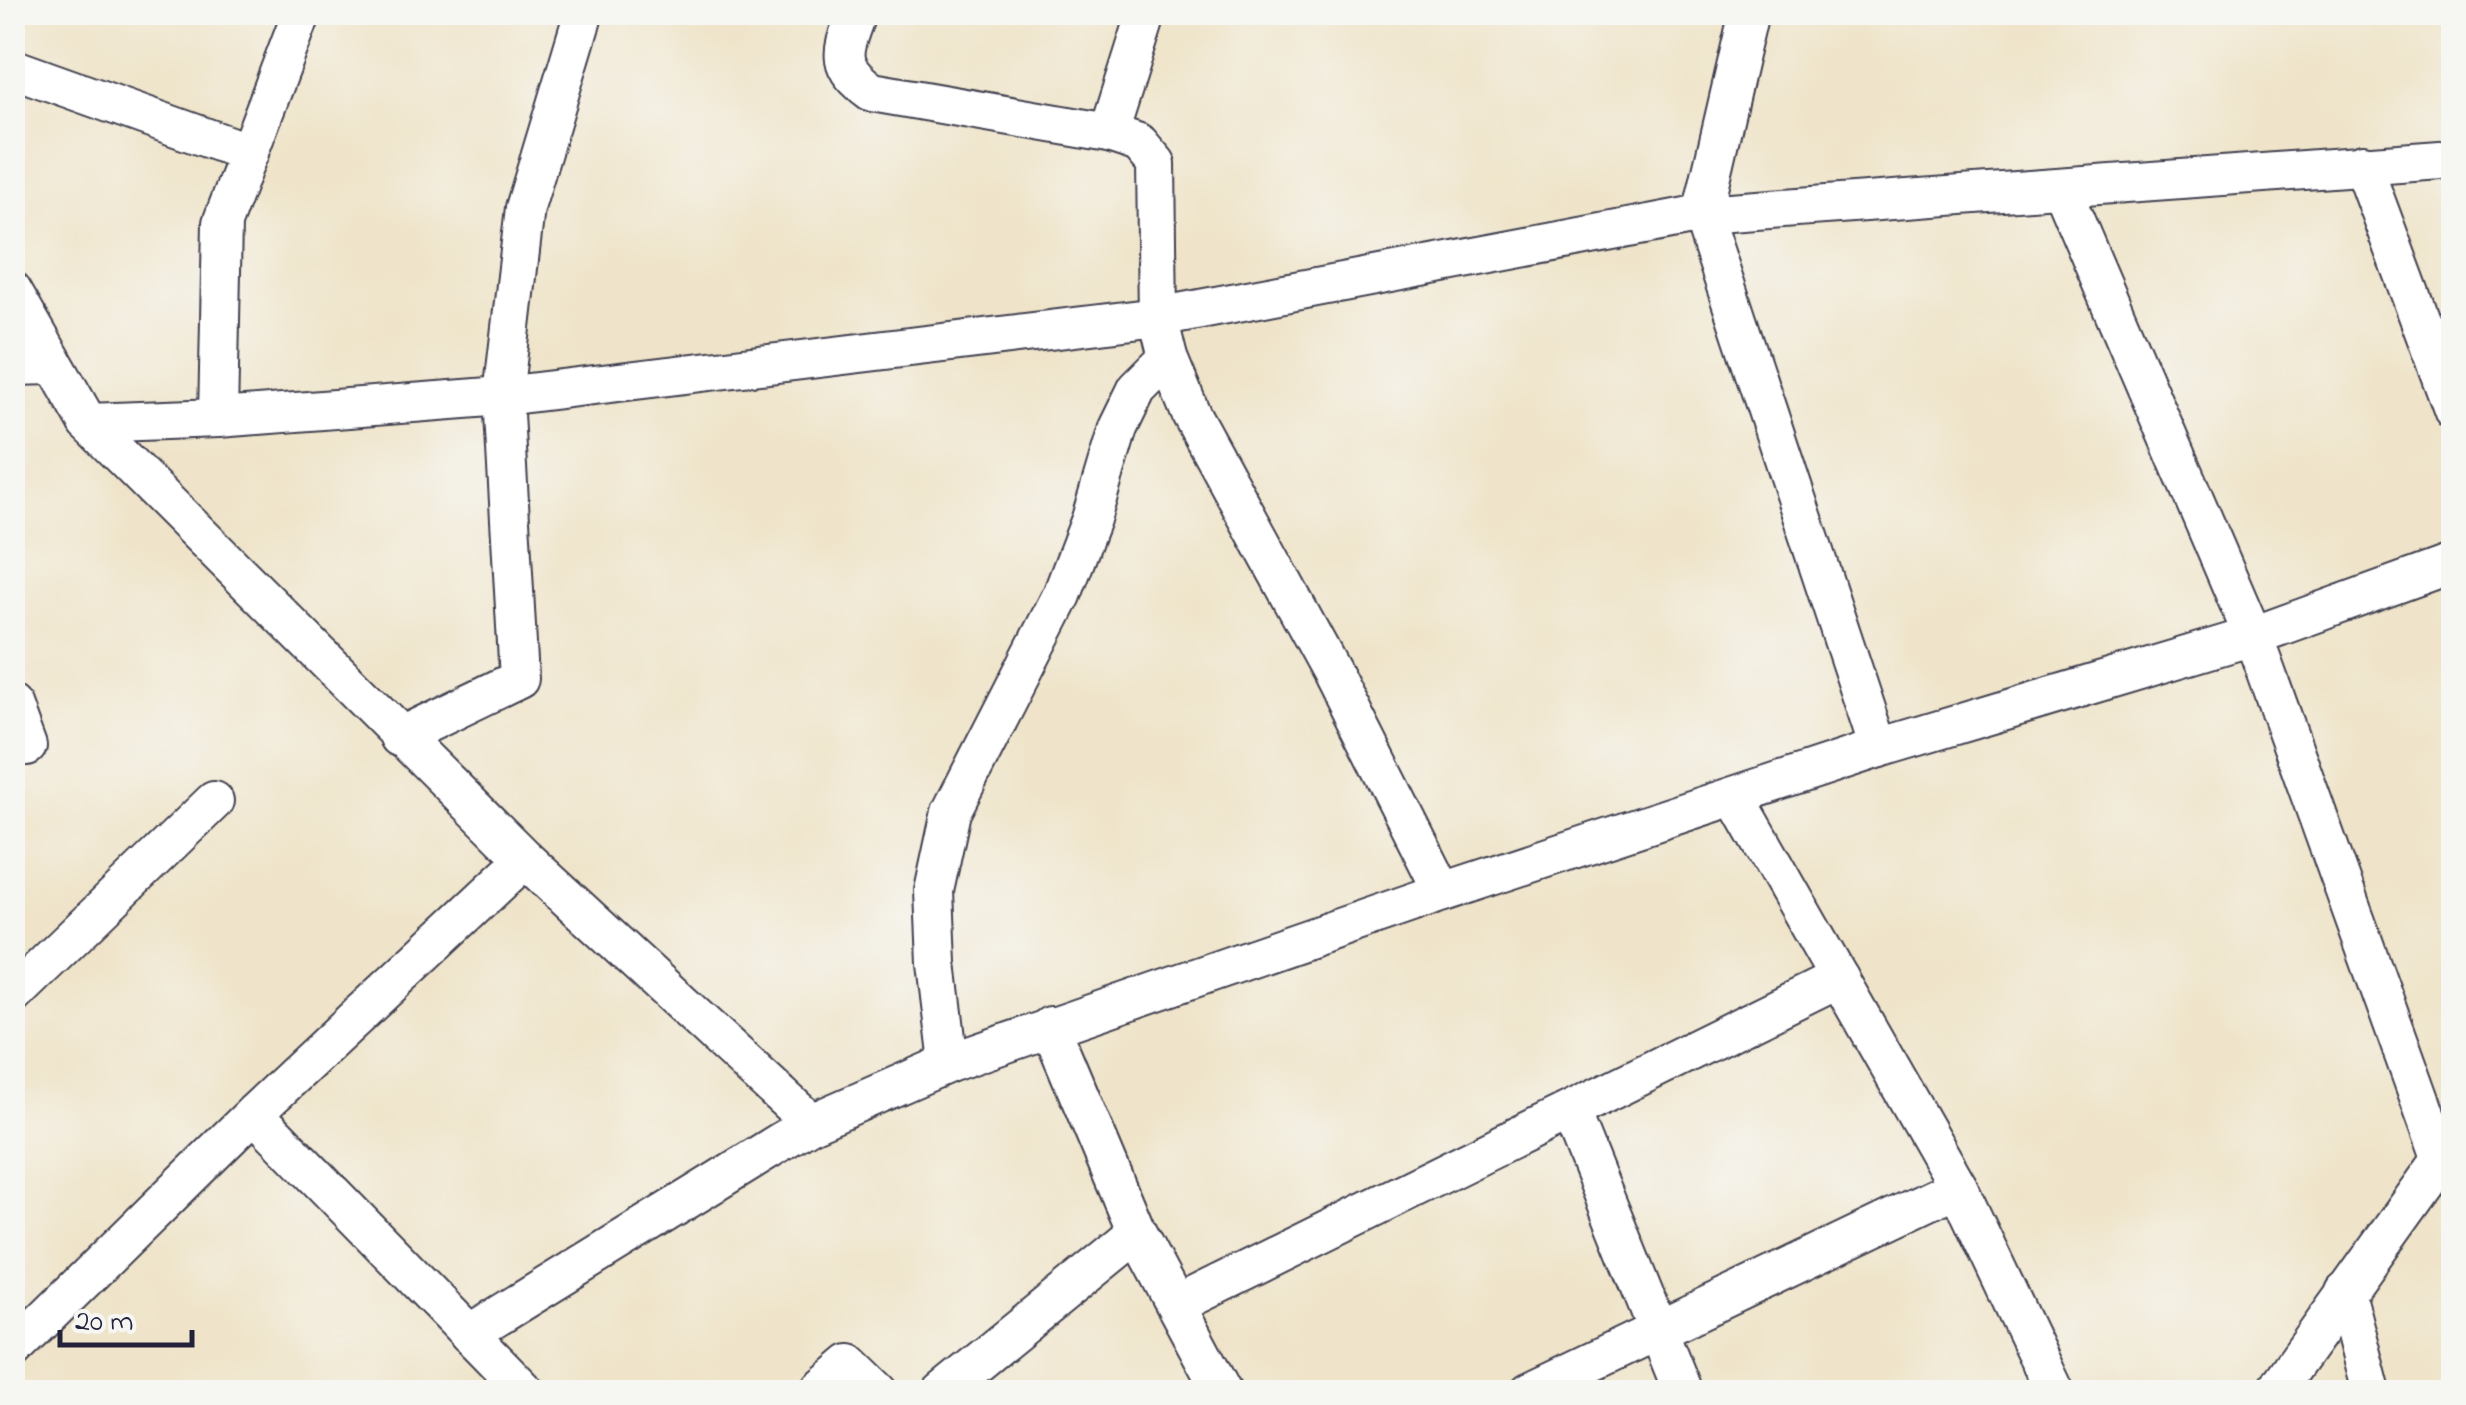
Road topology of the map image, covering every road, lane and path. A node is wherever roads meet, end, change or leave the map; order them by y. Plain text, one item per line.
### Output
1 (302, 12) edge
2 (584, 12) edge
3 (857, 12) edge
4 (1147, 12) edge
5 (1748, 12) edge
6 (12, 68) edge
7 (1110, 133) junction
8 (249, 152) junction
9 (2454, 158) edge
10 (2362, 164) junction
11 (2061, 188) junction
12 (1702, 214) junction
13 (12, 290) edge
14 (1158, 317) junction
15 (1168, 358) junction
16 (54, 365) junction
17 (12, 366) edge
18 (503, 396) junction
19 (2454, 412) edge
20 (218, 418) junction
21 (88, 423) junction
22 (2454, 564) edge
23 (2253, 636) junction
24 (12, 705) edge
25 (399, 737) junction
26 (27, 746) dead end
27 (1880, 748) junction
28 (1736, 796) junction
29 (214, 801) dead end
30 (525, 860) junction
31 (1443, 892) junction
32 (1839, 978) junction
33 (12, 996) edge
34 (1050, 1026) junction
35 (948, 1063) junction
36 (1570, 1111) junction
37 (254, 1114) junction
38 (811, 1123) junction
39 (2447, 1150) edge
40 (1958, 1187) junction
41 (1138, 1232) junction
42 (2345, 1292) junction
43 (1176, 1305) junction
44 (1657, 1331) junction
45 (470, 1334) junction
46 (12, 1351) edge
47 (526, 1392) edge
48 (817, 1392) edge
49 (879, 1392) edge
50 (942, 1392) edge
51 (1222, 1392) edge
52 (1529, 1392) edge
53 (1684, 1392) edge
54 (2055, 1392) edge
55 (2275, 1392) edge
56 (2371, 1392) edge

1 - 8 street
2 - 18 street
3 - 7 street
4 - 7 street
5 - 12 street
6 - 8 street
7 - 14 street
8 - 20 street
9 - 10 street
10 - 11 street
10 - 19 street
11 - 12 street
11 - 23 street
12 - 14 street
12 - 27 street
13 - 16 street
14 - 15 street
14 - 18 street
15 - 31 street
15 - 35 street
16 - 17 street
16 - 21 street
18 - 20 street
18 - 25 street
20 - 21 street
21 - 25 street
22 - 23 street
23 - 27 street
23 - 39 street
24 - 26 street
25 - 30 street
27 - 28 street
28 - 31 street
28 - 32 street
29 - 33 street
30 - 37 street
30 - 38 street
31 - 34 street
32 - 36 street
32 - 40 street
34 - 35 street
34 - 41 street
35 - 38 street
36 - 43 street
36 - 44 street
37 - 45 street
37 - 46 street
38 - 45 street
39 - 42 street
40 - 44 street
40 - 54 street
41 - 43 street
41 - 50 street
42 - 55 street
42 - 56 street
43 - 51 street
44 - 52 street
44 - 53 street
45 - 47 street
48 - 49 street

